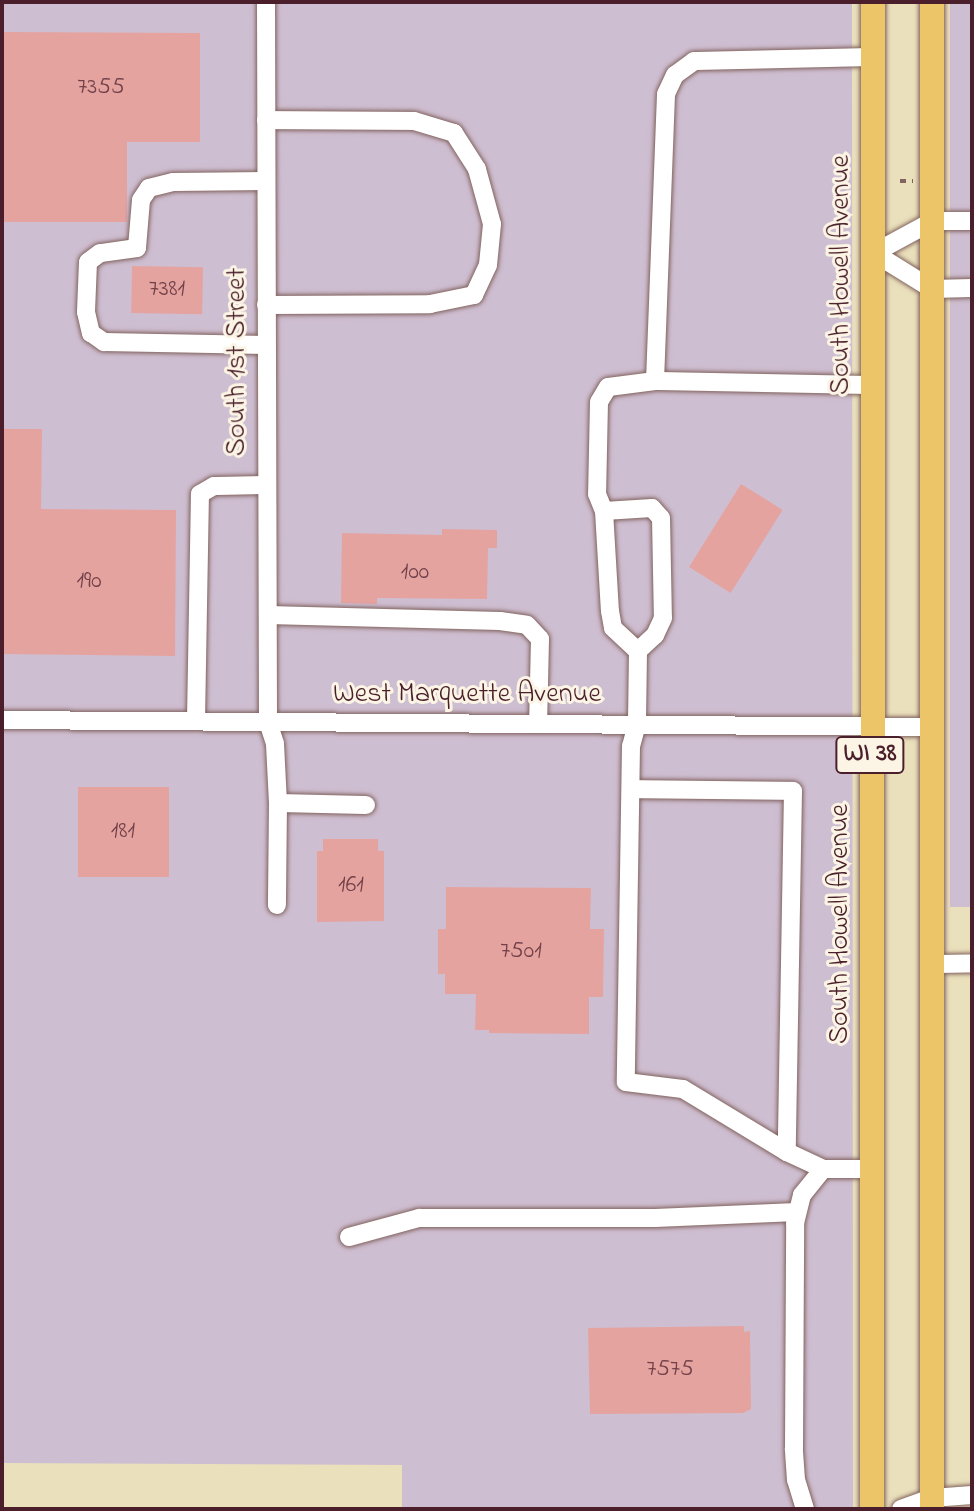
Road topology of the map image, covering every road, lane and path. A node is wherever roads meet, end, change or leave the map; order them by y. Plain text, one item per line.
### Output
1 (266, 2) edge
2 (873, 2) edge
3 (932, 2) edge
4 (873, 57) junction
5 (266, 120) junction
6 (266, 181) junction
7 (900, 181) dead end
8 (913, 181) dead end
9 (933, 221) junction
10 (972, 221) edge
11 (874, 253) junction
12 (972, 288) edge
13 (932, 289) junction
14 (266, 305) junction
15 (266, 345) junction
16 (655, 381) junction
17 (872, 385) junction
18 (267, 485) junction
19 (604, 511) junction
20 (268, 615) junction
21 (638, 651) junction
22 (2, 720) edge
23 (196, 721) junction
24 (268, 722) junction
25 (538, 724) junction
26 (637, 724) junction
27 (870, 726) junction
28 (932, 727) junction
29 (631, 789) junction
30 (278, 803) junction
31 (366, 805) dead end
32 (277, 905) dead end
33 (972, 963) edge
34 (933, 964) junction
35 (787, 1152) junction
36 (823, 1169) junction
37 (871, 1169) junction
38 (797, 1212) junction
39 (349, 1237) dead end
40 (972, 1495) edge
41 (932, 1503) edge
42 (805, 1509) edge
43 (872, 1509) edge
44 (901, 1509) edge

1 - 5 street, South 1st Street
2 - 4 main road, South Howell Avenue / WI 38
3 - 9 main road, WI 38
4 - 11 main road, South Howell Avenue / WI 38
4 - 16 street
5 - 6 street, South 1st Street
5 - 14 street
6 - 14 street, South 1st Street
6 - 15 street
7 - 8 path
9 - 10 street
9 - 11 street
9 - 13 main road, WI 38
11 - 13 street
11 - 17 main road, South Howell Avenue / WI 38
12 - 13 street
13 - 28 main road, WI 38
14 - 15 street, South 1st Street
15 - 18 street, South 1st Street
16 - 17 street
16 - 19 street
17 - 27 main road, South Howell Avenue / WI 38
18 - 20 street, South 1st Street
18 - 23 street
19 - 21 street
19 - 21 street
20 - 24 street, South 1st Street
20 - 25 street
21 - 26 street
22 - 23 street, West Marquette Avenue
23 - 24 street, West Marquette Avenue
24 - 25 street, West Marquette Avenue
24 - 30 street, South 1st Street
25 - 26 street, West Marquette Avenue
26 - 27 street, West Marquette Avenue
26 - 29 street
27 - 28 street, West Marquette Avenue
27 - 37 main road, South Howell Avenue / WI 38
28 - 34 main road, WI 38
29 - 35 street
29 - 35 street
30 - 31 street
30 - 32 street, South 1st Street
33 - 34 street
34 - 41 main road, WI 38
35 - 36 street
36 - 37 street
36 - 38 street
37 - 43 main road, South Howell Avenue / WI 38
38 - 39 street
38 - 42 street
40 - 41 street
41 - 44 street

